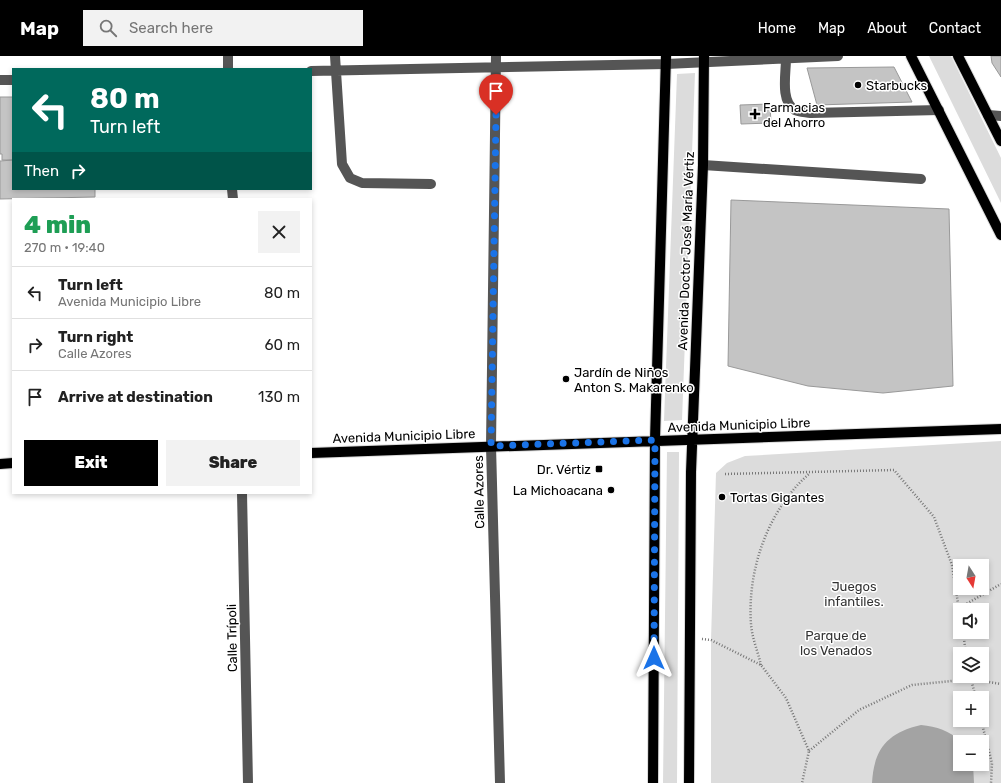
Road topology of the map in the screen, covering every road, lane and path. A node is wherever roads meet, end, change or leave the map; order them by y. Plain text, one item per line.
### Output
1 (228, 56) edge
2 (335, 56) edge
3 (496, 56) edge
4 (838, 56) edge
5 (911, 56) edge
6 (958, 56) edge
7 (704, 59) edge
8 (786, 59) junction
9 (666, 60) edge
10 (228, 68) edge
11 (496, 68) junction
12 (336, 70) junction
13 (312, 71) edge
14 (0, 80) edge
15 (12, 80) edge
16 (939, 110) junction
17 (988, 115) junction
18 (1001, 116) edge
19 (1001, 141) edge
20 (703, 165) junction
21 (921, 179) dead end
22 (431, 184) dead end
23 (1001, 235) edge
24 (1001, 429) edge
25 (692, 439) junction
26 (655, 440) junction
27 (491, 446) junction
28 (312, 453) edge
29 (12, 463) edge
30 (0, 464) edge
31 (810, 473) junction
32 (725, 474) dead end
33 (242, 494) edge
34 (1001, 584) edge
35 (958, 603) edge
36 (968, 603) edge
37 (690, 637) junction
38 (761, 666) junction
39 (953, 679) edge
40 (989, 681) edge
41 (1001, 684) edge
42 (983, 727) edge
43 (809, 751) junction
44 (248, 783) edge
45 (500, 783) edge
46 (653, 783) edge
47 (689, 783) edge
48 (802, 783) edge
49 (991, 783) edge

1 - 10 street
2 - 12 street
3 - 11 street, Calle Azores
4 - 8 street
5 - 16 main road
6 - 17 main road
7 - 8 street
7 - 9 street
7 - 20 main road, Avenida Doctor José María Vértiz
8 - 16 street
9 - 11 street
9 - 26 main road, Avenida Doctor José María Vértiz
11 - 12 street
11 - 27 street, Calle Azores
12 - 13 street
12 - 22 street
14 - 15 street
16 - 23 main road
17 - 18 street
17 - 19 main road
20 - 21 street
20 - 25 main road, Avenida Doctor José María Vértiz
24 - 25 main road, Avenida Municipio Libre
25 - 26 main road, Avenida Municipio Libre
25 - 37 main road, Avenida Doctor José María Vértiz
26 - 27 main road, Avenida Municipio Libre
26 - 46 main road, Avenida Doctor José María Vértiz
27 - 28 main road, Avenida Municipio Libre
27 - 45 street, Calle Azores
29 - 30 main road
31 - 32 path
31 - 35 path
31 - 38 path
33 - 44 street, Calle Trípoli
34 - 36 path
37 - 38 path
37 - 47 main road, Avenida Doctor José María Vértiz
38 - 43 path
39 - 43 path
40 - 41 path
42 - 49 path
43 - 48 path

